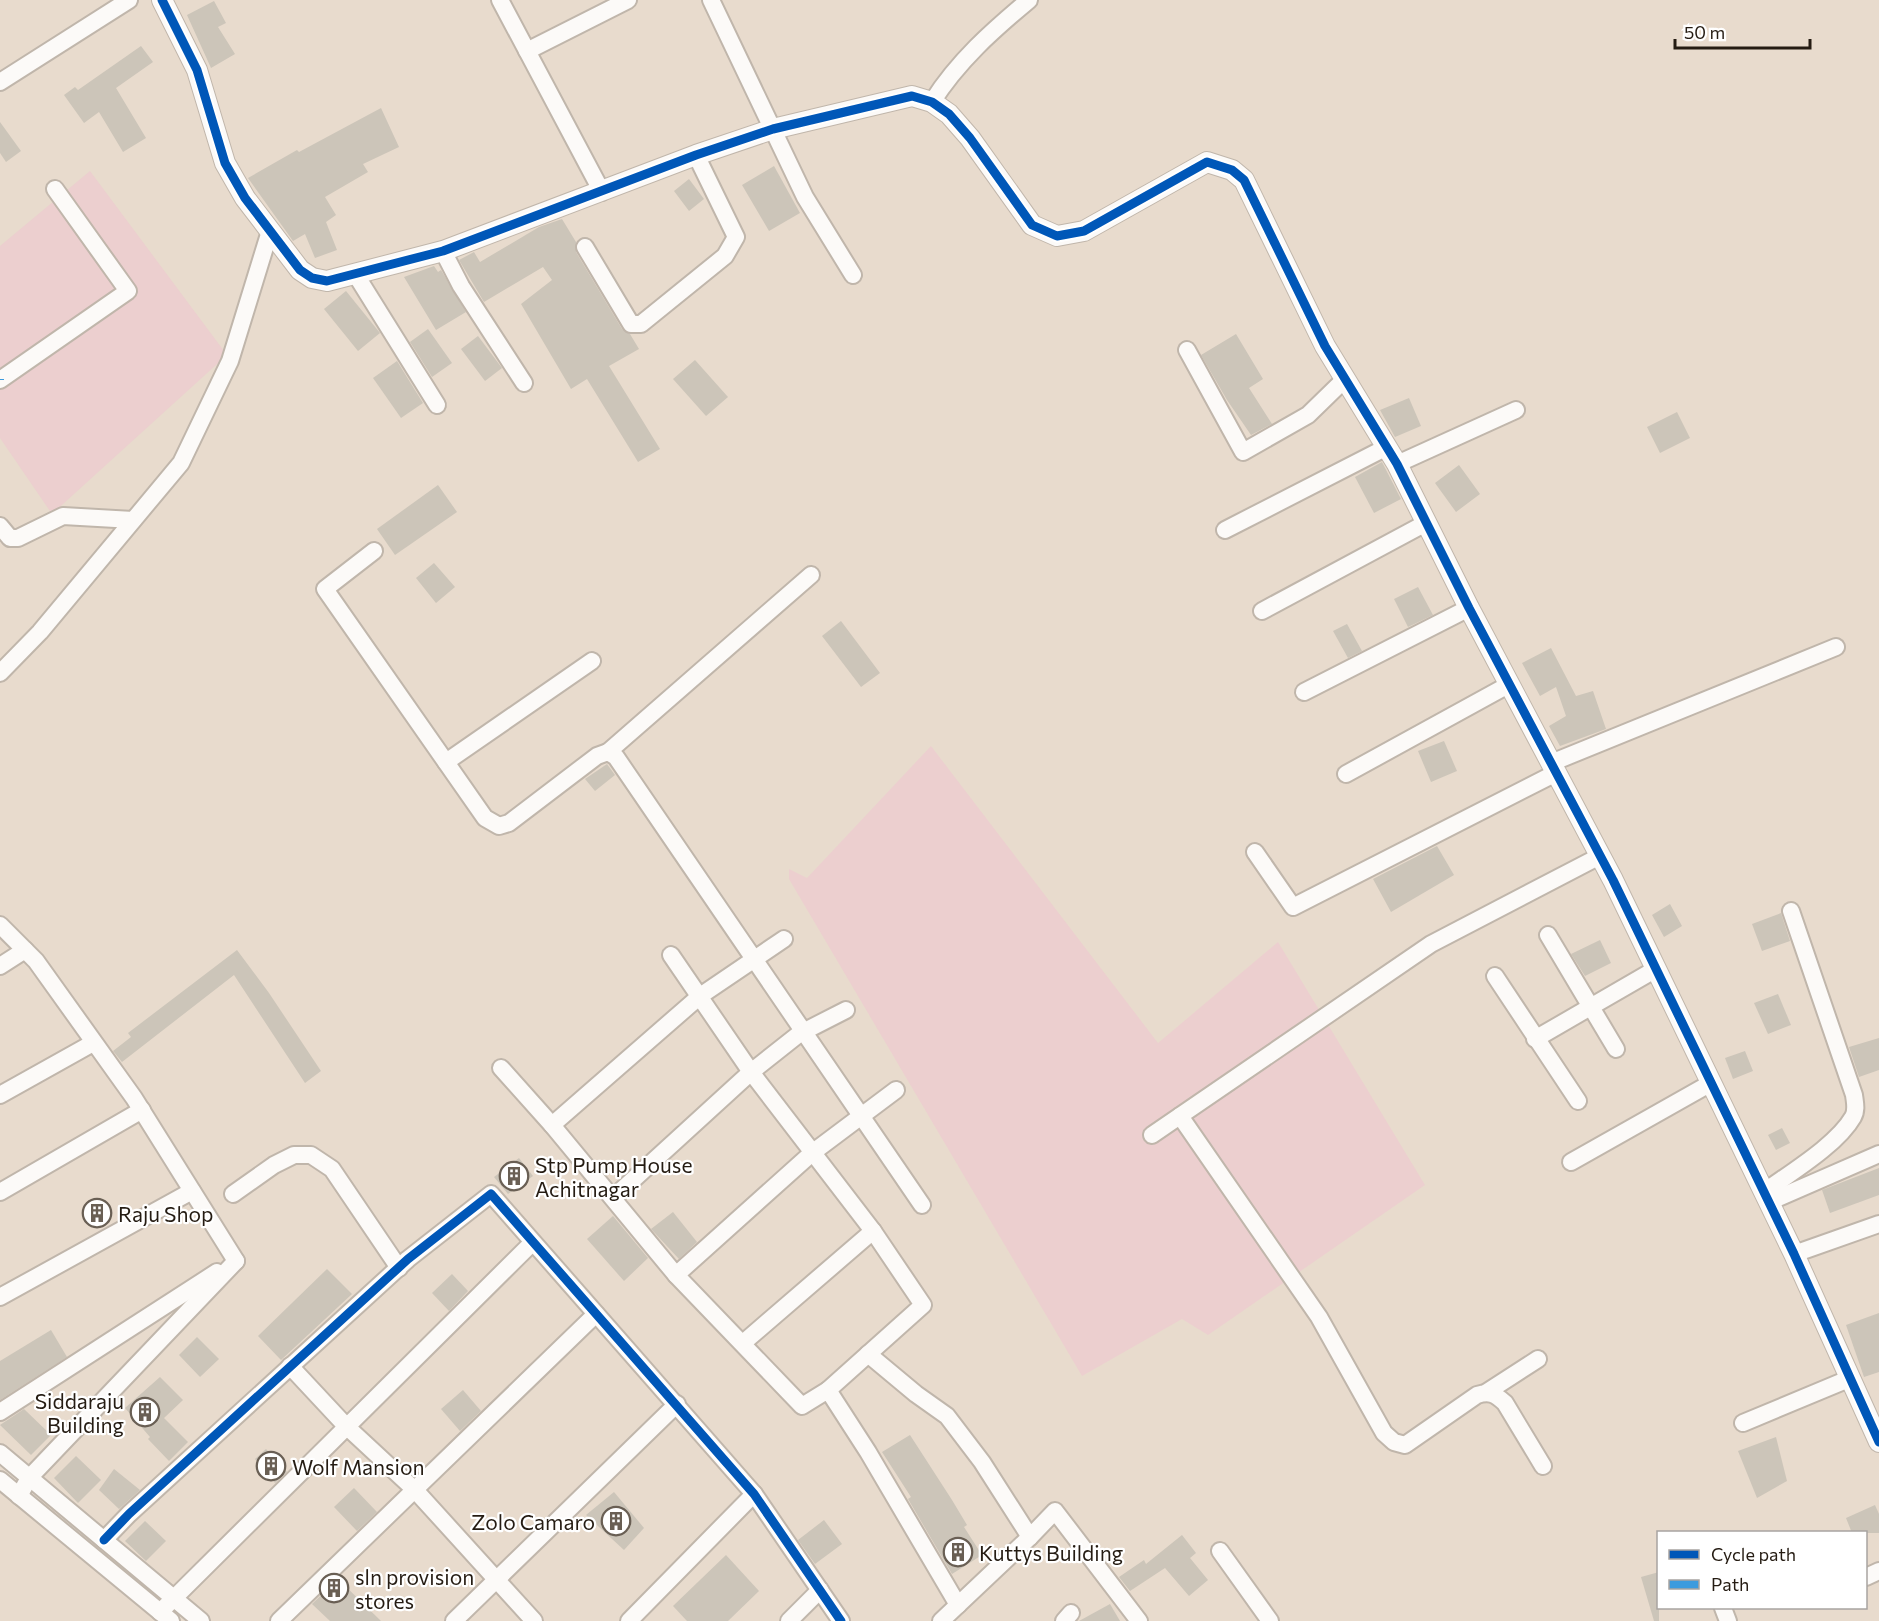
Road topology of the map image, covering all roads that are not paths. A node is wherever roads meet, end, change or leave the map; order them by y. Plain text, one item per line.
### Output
1 (129, 0) edge
2 (162, 0) edge
3 (500, 0) edge
4 (628, 0) edge
5 (711, 0) edge
6 (1029, 0) edge
7 (527, 51) junction
8 (0, 82) edge
9 (932, 102) junction
10 (774, 129) junction
11 (696, 155) junction
12 (55, 189) dead end
13 (602, 192) junction
14 (270, 231) junction
15 (585, 247) dead end
16 (443, 251) junction
17 (356, 274) junction
18 (853, 274) dead end
19 (1187, 350) dead end
20 (1345, 379) junction
21 (0, 380) edge
22 (524, 383) dead end
23 (437, 405) dead end
24 (1516, 410) dead end
25 (1392, 456) junction
26 (134, 520) junction
27 (1426, 523) junction
28 (0, 526) edge
29 (1225, 530) dead end
30 (374, 551) dead end
31 (811, 575) dead end
32 (1469, 608) junction
33 (1262, 611) dead end
34 (1836, 647) dead end
35 (592, 661) dead end
36 (0, 673) edge
37 (1510, 684) junction
38 (1304, 692) dead end
39 (608, 752) junction
40 (446, 762) junction
41 (1554, 768) junction
42 (1346, 774) dead end
43 (1254, 852) dead end
44 (1600, 856) junction
45 (1791, 911) dead end
46 (0, 925) edge
47 (1548, 935) dead end
48 (784, 939) dead end
49 (25, 950) junction
50 (671, 955) dead end
51 (753, 960) junction
52 (0, 966) edge
53 (1656, 969) junction
54 (1494, 976) dead end
55 (700, 996) junction
56 (1591, 1007) junction
57 (846, 1010) dead end
58 (803, 1032) junction
59 (1536, 1039) junction
60 (93, 1043) junction
61 (1616, 1049) dead end
62 (501, 1068) dead end
63 (751, 1072) junction
64 (1711, 1083) junction
65 (896, 1090) dead end
66 (0, 1095) edge
67 (1578, 1101) dead end
68 (142, 1110) junction
69 (860, 1116) junction
70 (1179, 1116) junction
71 (552, 1125) junction
72 (1152, 1135) dead end
73 (812, 1153) junction
74 (1879, 1154) edge
75 (1571, 1162) dead end
76 (192, 1191) junction
77 (0, 1192) edge
78 (233, 1194) dead end
79 (1766, 1197) junction
80 (613, 1198) junction
81 (922, 1204) dead end
82 (1879, 1224) edge
83 (873, 1231) junction
84 (532, 1243) junction
85 (1794, 1254) junction
86 (236, 1261) junction
87 (399, 1268) junction
88 (676, 1275) junction
89 (0, 1298) edge
90 (596, 1314) junction
91 (743, 1343) junction
92 (868, 1354) junction
93 (1538, 1359) dead end
94 (290, 1366) junction
95 (1851, 1378) junction
96 (828, 1390) junction
97 (1487, 1392) junction
98 (677, 1404) junction
99 (0, 1412) edge
100 (1743, 1423) dead end
101 (346, 1426) junction
102 (1879, 1442) edge
103 (0, 1453) edge
104 (1543, 1466) dead end
105 (28, 1478) junction
106 (0, 1480) edge
107 (415, 1491) junction
108 (754, 1494) junction
109 (19, 1496) junction
110 (1029, 1537) junction
111 (104, 1540) junction
112 (1220, 1551) dead end
113 (497, 1579) junction
114 (820, 1590) junction
115 (173, 1598) junction
116 (958, 1605) junction
117 (165, 1616) edge
118 (201, 1621) edge
119 (279, 1621) edge
120 (454, 1621) edge
121 (534, 1621) edge
122 (629, 1621) edge
123 (789, 1621) edge
124 (841, 1621) edge
125 (942, 1621) edge
126 (1139, 1621) edge
127 (1270, 1621) edge

1 - 8 street
2 - 14 street
3 - 7 street
4 - 7 street
5 - 10 street
6 - 9 street
7 - 13 street
9 - 10 street
9 - 20 street
10 - 11 street
10 - 18 street
11 - 13 street
11 - 15 street
12 - 21 street
13 - 16 street
14 - 17 street
14 - 26 street
16 - 17 street
16 - 22 street
17 - 23 street
19 - 20 street
20 - 25 street
24 - 25 street
25 - 27 street
25 - 29 street
26 - 28 street
26 - 36 street
27 - 32 street
27 - 33 street
30 - 40 street
31 - 39 street
32 - 37 street
32 - 38 street
34 - 41 street
35 - 40 street
37 - 41 street
37 - 42 street
39 - 40 street
39 - 51 street
41 - 43 street
41 - 44 street
44 - 53 street
44 - 70 street
45 - 79 street
46 - 49 street
47 - 56 street
48 - 51 street
49 - 52 street
49 - 60 street
50 - 55 street
51 - 55 street
51 - 58 street
53 - 56 street
53 - 64 street
54 - 59 street
55 - 63 street
55 - 71 street
56 - 59 street
56 - 61 street
57 - 58 street
58 - 63 street
58 - 69 street
59 - 67 street
60 - 66 street
60 - 68 street
62 - 71 street
63 - 73 street
63 - 80 street
64 - 75 street
64 - 79 street
65 - 69 street
68 - 76 street
68 - 77 street
69 - 73 street
69 - 81 street
70 - 72 street
70 - 97 street
71 - 80 street
73 - 83 street
73 - 88 street
74 - 79 street
76 - 86 street
76 - 89 street
78 - 87 street
79 - 85 street
80 - 88 street
82 - 85 street
83 - 91 street
83 - 92 street
84 - 87 street
84 - 90 street
84 - 101 street
85 - 95 street
86 - 99 street
86 - 105 street
87 - 94 street
88 - 91 street
90 - 98 street
90 - 107 street
91 - 96 street
92 - 96 street
92 - 110 street
93 - 97 street
94 - 101 street
94 - 111 street
95 - 100 street
95 - 102 street
96 - 116 street
97 - 104 street
98 - 108 street
98 - 113 street
101 - 107 street
101 - 115 street
103 - 105 street
105 - 109 street
105 - 111 street
106 - 109 street
107 - 113 street
107 - 119 street
108 - 114 street
108 - 122 street
109 - 117 street
110 - 116 street
110 - 126 street
111 - 115 street
112 - 127 street
113 - 120 street
113 - 121 street
114 - 123 street
114 - 124 street
115 - 117 street
115 - 118 street
116 - 125 street

